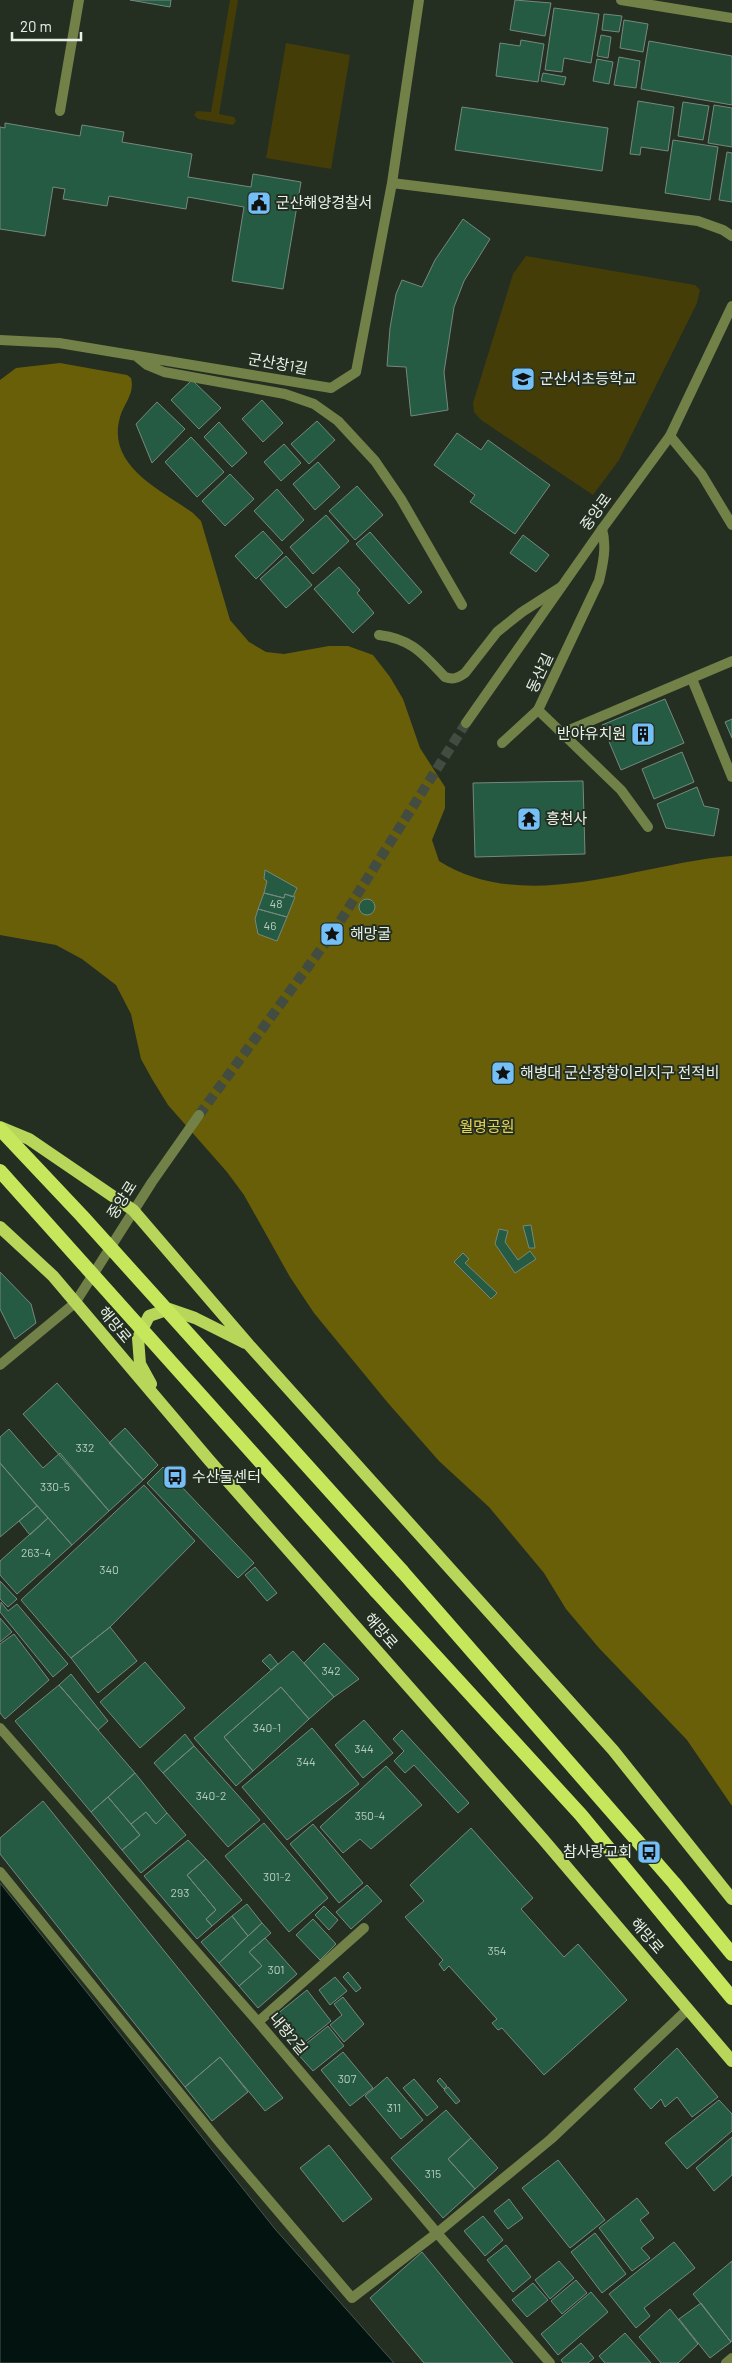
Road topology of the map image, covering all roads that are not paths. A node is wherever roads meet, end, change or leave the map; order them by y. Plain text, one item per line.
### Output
1 (79, 0) edge
2 (419, 0) edge
3 (621, 0) edge
4 (732, 18) edge
5 (60, 111) dead end
6 (392, 183) junction
7 (732, 236) edge
8 (732, 306) edge
9 (0, 340) edge
10 (135, 355) junction
11 (670, 436) junction
12 (732, 525) edge
13 (602, 530) junction
14 (562, 586) junction
15 (462, 605) dead end
16 (379, 635) dead end
17 (732, 661) edge
18 (692, 679) junction
19 (538, 710) junction
20 (466, 723) tunnel mouth
21 (562, 733) junction
22 (502, 743) dead end
23 (732, 777) edge
24 (648, 827) dead end
25 (199, 1115) tunnel mouth
26 (0, 1128) edge
27 (0, 1171) edge
28 (133, 1210) junction
29 (0, 1226) edge
30 (76, 1303) junction
31 (249, 1345) junction
32 (0, 1365) edge
33 (163, 1406) junction
34 (0, 1728) edge
35 (0, 1872) edge
36 (732, 1899) edge
37 (364, 1928) dead end
38 (732, 1954) edge
39 (732, 1998) edge
40 (688, 2009) junction
41 (258, 2022) junction
42 (732, 2061) edge
43 (437, 2233) junction
44 (732, 2358) edge
45 (550, 2363) edge
46 (726, 2363) edge

1 - 5 street
2 - 6 street, 군산창1길
3 - 4 street
6 - 7 street
6 - 10 street, 군산창1길
8 - 11 street, 중앙로
9 - 10 street, 군산창1길
10 - 15 street
11 - 12 street
11 - 13 street, 중앙로
13 - 14 street, 중앙로
13 - 19 street, 동산길
14 - 16 street
14 - 20 street, 중앙로
17 - 18 street
18 - 21 street
18 - 23 street
19 - 21 street, 동산길
19 - 22 street
21 - 24 street, 동산길
25 - 28 street, 중앙로
26 - 28 main road
26 - 38 highway, bridge
27 - 39 highway, bridge
28 - 30 street, 중앙로
28 - 31 main road
29 - 30 main road, 해망로
30 - 32 street, 중앙로
30 - 33 main road, 해망로
31 - 33 main road
31 - 36 main road
33 - 40 main road, 해망로
34 - 41 street, 내항2길
35 - 43 street
37 - 41 street
40 - 42 main road, 해망로
40 - 43 street
41 - 43 street, 내항2길
43 - 45 street, 내항2길
44 - 46 street

